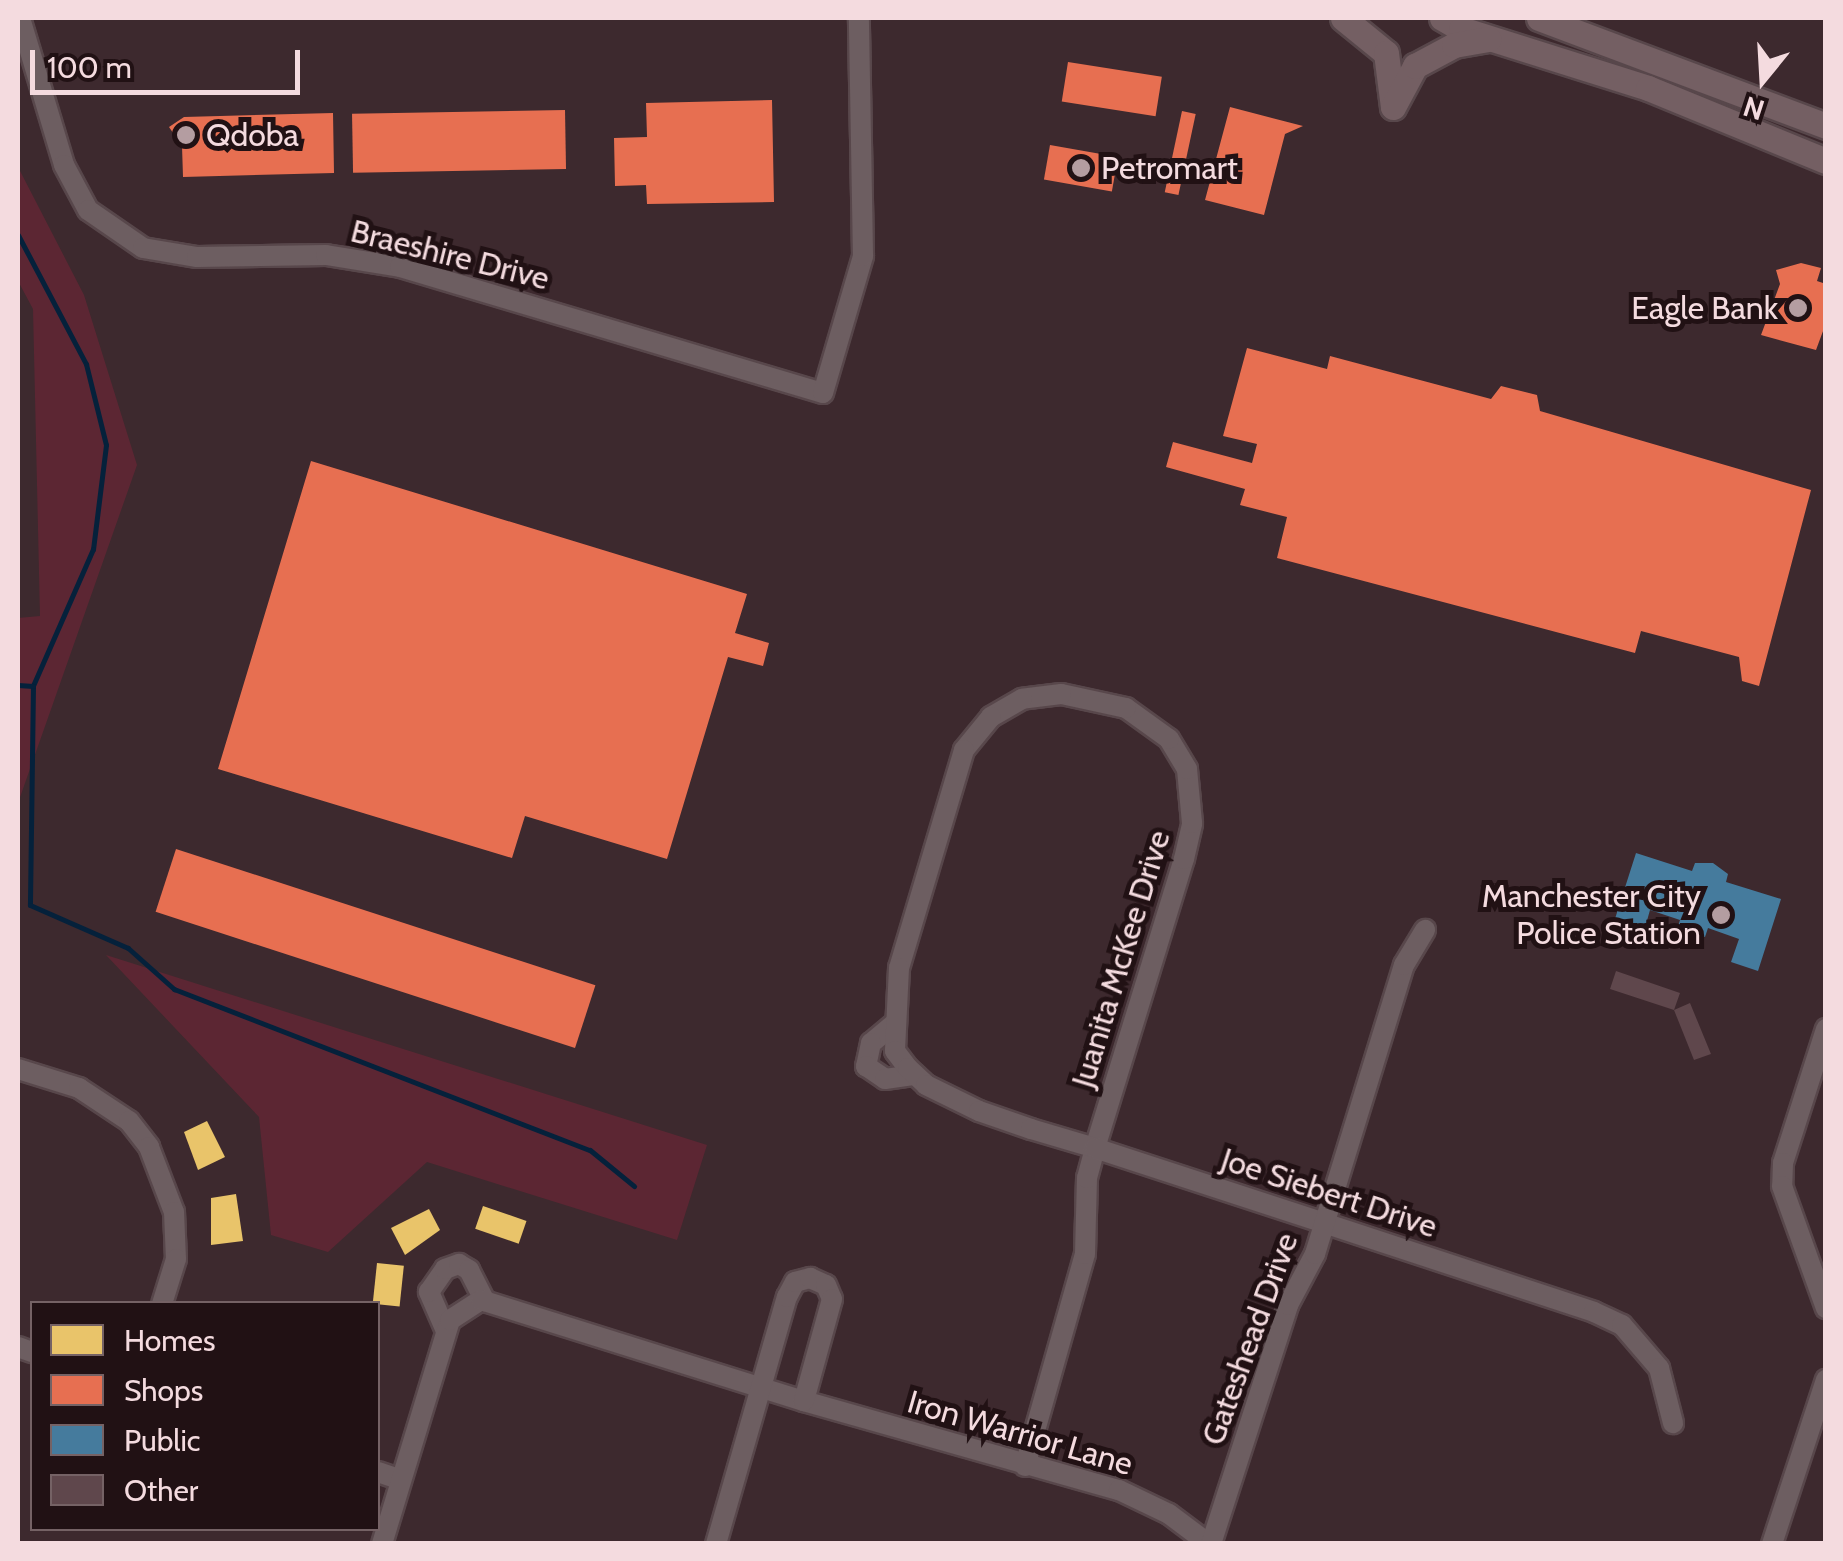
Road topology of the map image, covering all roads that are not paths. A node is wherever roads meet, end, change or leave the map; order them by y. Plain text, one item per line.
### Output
1 (20, 18) edge
2 (859, 18) edge
3 (1343, 18) edge
4 (1442, 18) edge
5 (1539, 18) edge
6 (1492, 38) junction
7 (1826, 126) edge
8 (1826, 161) edge
9 (1426, 930) dead end
10 (894, 1024) junction
11 (1826, 1029) edge
12 (895, 1050) joint
13 (18, 1068) edge
14 (915, 1074) junction
15 (1095, 1148) junction
16 (1324, 1223) junction
17 (163, 1301) edge
18 (483, 1301) junction
19 (1826, 1308) edge
20 (446, 1331) junction
21 (1826, 1380) edge
22 (762, 1388) junction
23 (804, 1402) junction
24 (1673, 1423) dead end
25 (1024, 1466) junction
26 (380, 1473) edge
27 (401, 1480) junction
28 (382, 1544) edge
29 (716, 1544) edge
30 (1210, 1544) edge
31 (1772, 1544) edge

1 - 2 street, Braeshire Drive
3 - 6 main road
4 - 6 main road
5 - 7 main road
6 - 8 main road
9 - 16 street, Gateshead Drive
10 - 12 street, Juanita McKee Drive
10 - 14 street, Joe Siebert Drive
10 - 15 street, Juanita McKee Drive
11 - 19 street
12 - 14 street, Joe Siebert Drive
13 - 17 street
14 - 15 street, Joe Siebert Drive
15 - 16 street, Joe Siebert Drive
15 - 25 street, Juanita McKee Drive
16 - 24 street, Joe Siebert Drive
16 - 30 street, Gateshead Drive
18 - 20 street
18 - 20 street
18 - 22 street, Iron Warrior Lane
20 - 27 street
21 - 31 street
22 - 23 street, Iron Warrior Lane
22 - 23 street
22 - 29 street
23 - 25 street, Iron Warrior Lane
25 - 30 street, Iron Warrior Lane
26 - 27 street
27 - 28 street

